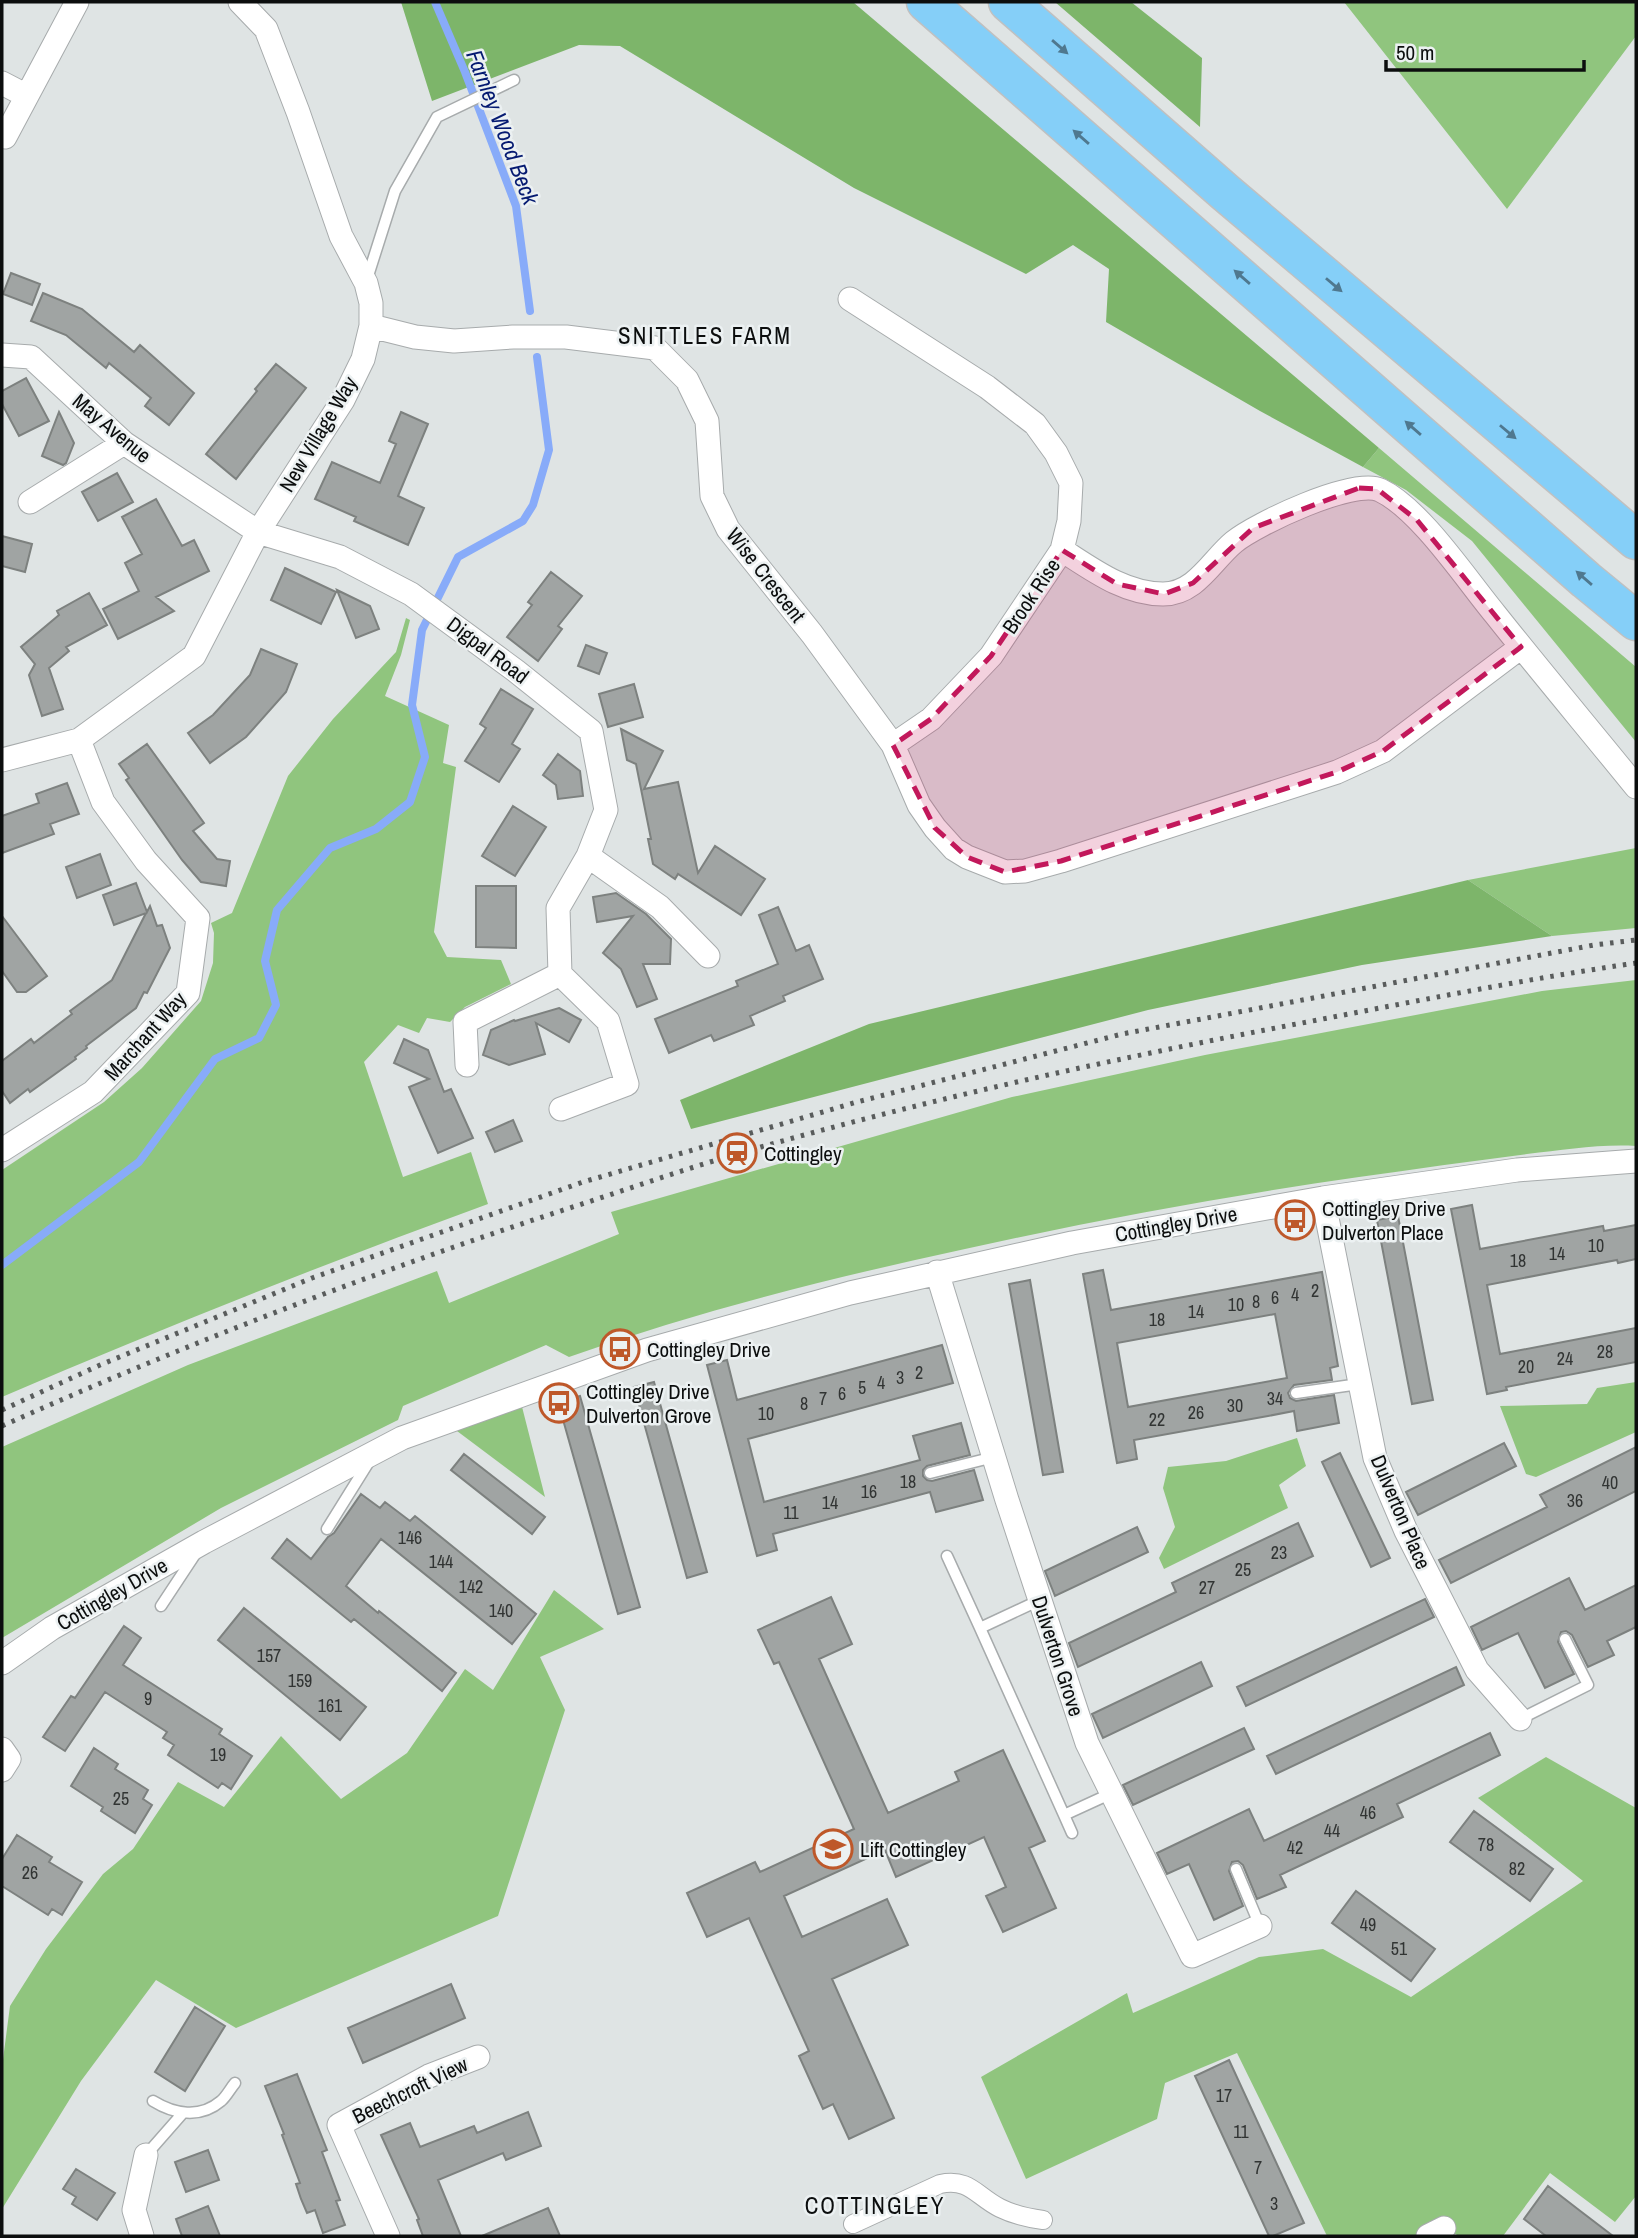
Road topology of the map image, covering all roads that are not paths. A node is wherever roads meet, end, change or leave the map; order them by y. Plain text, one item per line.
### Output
1 (77, 2) edge
2 (240, 2) edge
3 (926, 2) edge
4 (1008, 2) edge
5 (514, 80) dead end
6 (2, 83) edge
7 (27, 96) junction
8 (5, 137) dead end
9 (366, 283) junction
10 (850, 299) dead end
11 (371, 326) junction
12 (2, 355) edge
13 (124, 443) junction
14 (30, 502) dead end
15 (258, 532) junction
16 (1636, 540) edge
17 (1062, 550) junction
18 (1636, 621) edge
19 (1521, 648) junction
20 (79, 740) junction
21 (893, 745) junction
22 (2, 760) edge
23 (1636, 787) edge
24 (588, 856) junction
25 (708, 956) dead end
26 (560, 974) junction
27 (467, 1065) dead end
28 (561, 1109) dead end
29 (2, 1150) edge
30 (1636, 1161) edge
31 (1323, 1198) junction
32 (937, 1272) junction
33 (1359, 1384) junction
34 (1296, 1393) dead end
35 (375, 1452) junction
36 (994, 1457) junction
37 (930, 1473) dead end
38 (327, 1529) dead end
39 (204, 1542) junction
40 (947, 1556) dead end
41 (1040, 1600) junction
42 (161, 1606) dead end
43 (980, 1628) junction
44 (1565, 1639) dead end
45 (2, 1663) edge
46 (1520, 1719) joint
47 (2, 1749) edge
48 (2, 1770) edge
49 (1112, 1793) junction
50 (1064, 1815) junction
51 (1072, 1833) dead end
52 (1236, 1869) dead end
53 (1260, 1926) joint
54 (478, 2057) dead end
55 (235, 2083) dead end
56 (152, 2101) dead end
57 (182, 2114) junction
58 (146, 2155) joint
59 (1044, 2220) dead end
60 (853, 2224) dead end
61 (142, 2236) edge
62 (388, 2236) edge

1 - 7 street
2 - 9 street, New Village Way
18 -> 3 highway
4 -> 16 highway
5 - 9 lane
6 - 7 street
7 - 8 street
9 - 11 street, New Village Way
10 - 17 street, Brook Rise
11 - 15 street, New Village Way
11 - 21 street, Wise Crescent
12 - 13 street, May Avenue
13 - 14 street
13 - 15 street, May Avenue
15 - 20 street, New Village Way
15 - 24 street, Digpal Road
17 - 19 street
17 - 21 street, Brook Rise
19 - 21 street, Wise Crescent
19 - 23 street
20 - 22 street, New Village Way
20 - 29 street, Marchant Way
24 - 25 street
24 - 26 street, Digpal Road
26 - 27 street
26 - 28 street
30 - 31 street, Cottingley Drive
31 - 32 street, Cottingley Drive
31 - 33 street, Dulverton Place
32 - 35 street, Cottingley Drive
32 - 36 street, Dulverton Grove
33 - 34 lane
33 - 46 street, Dulverton Place
35 - 38 lane
35 - 39 street, Cottingley Drive
36 - 37 lane
36 - 41 street, Dulverton Grove
39 - 42 lane
39 - 45 street, Cottingley Drive
40 - 43 lane
41 - 43 lane
41 - 49 street, Dulverton Grove
43 - 50 lane
44 - 46 lane
47 - 48 street
49 - 50 lane
49 - 53 street, Dulverton Grove
50 - 51 lane
52 - 53 lane
54 - 62 street, Beechcroft View
55 - 57 lane
56 - 57 lane
57 - 58 lane
58 - 61 street
59 - 60 street

